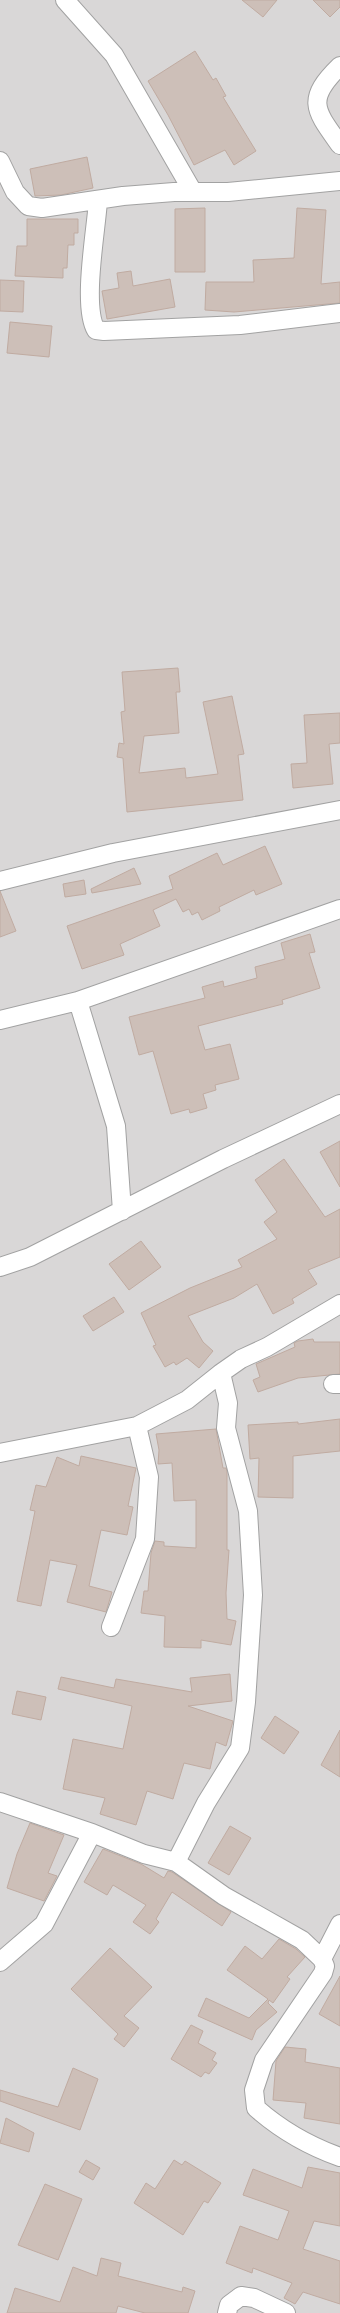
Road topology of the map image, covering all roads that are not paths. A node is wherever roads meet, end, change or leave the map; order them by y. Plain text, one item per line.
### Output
1 (66, 0) edge
2 (340, 66) edge
3 (340, 145) edge
4 (0, 161) edge
5 (340, 181) edge
6 (193, 192) junction
7 (98, 202) junction
8 (340, 313) edge
9 (340, 810) edge
10 (0, 881) edge
11 (340, 909) edge
12 (78, 1001) junction
13 (0, 1020) edge
14 (340, 1104) edge
15 (122, 1211) junction
16 (0, 1267) edge
17 (340, 1304) edge
18 (221, 1374) junction
19 (137, 1426) junction
20 (0, 1453) edge
21 (111, 1627) dead end
22 (0, 1802) edge
23 (92, 1833) junction
24 (176, 1862) junction
25 (340, 1924) edge
26 (322, 1959) junction
27 (0, 1962) edge
28 (340, 2157) edge
29 (227, 2313) edge
30 (286, 2313) edge

1 - 6 street
2 - 3 street
4 - 7 street
5 - 6 street
6 - 7 street
7 - 8 street
9 - 10 street
11 - 12 street
12 - 13 street
12 - 15 street
14 - 15 street
15 - 16 street
17 - 18 street
18 - 19 street
18 - 24 street
19 - 20 street
19 - 21 street
22 - 23 street
23 - 24 street
23 - 27 street
24 - 26 street
25 - 26 street
26 - 28 street
29 - 30 street

